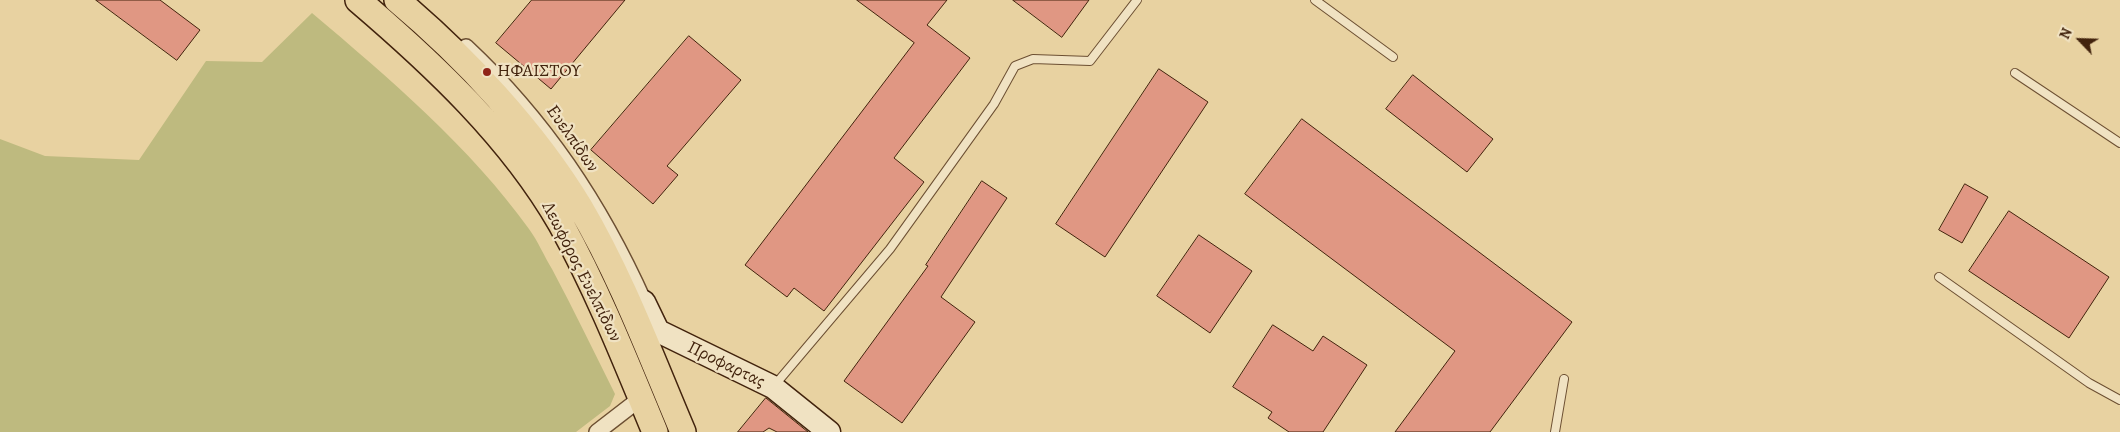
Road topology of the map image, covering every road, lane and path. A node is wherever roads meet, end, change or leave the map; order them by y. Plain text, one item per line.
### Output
1 (397, 0) edge
2 (415, 0) edge
3 (1137, 0) edge
4 (1315, 0) edge
5 (358, 1) edge
6 (1393, 57) dead end
7 (2015, 73) dead end
8 (2120, 143) edge
9 (587, 205) junction
10 (1939, 277) dead end
11 (637, 304) junction
12 (1564, 380) dead end
13 (773, 387) junction
14 (641, 398) junction
15 (2120, 400) edge
16 (597, 432) edge
17 (655, 432) edge
18 (682, 432) edge
19 (829, 432) edge
20 (1555, 432) edge

1 - 9 main road, Λεωφόρος Ευελπίδων
2 - 9 street, Ευελπίδων
3 - 13 lane
4 - 6 lane
5 - 14 main road, Λεωφόρος Ευελπίδων
7 - 8 lane
9 - 11 main road, Λεωφόρος Ευελπίδων
10 - 15 lane
11 - 13 street, Προφαρτας
11 - 18 main road, Λεωφόρος Ευελπίδων
12 - 20 lane
13 - 19 street, Προφαρτας
14 - 16 street
14 - 17 main road, Λεωφόρος Ευελπίδων

